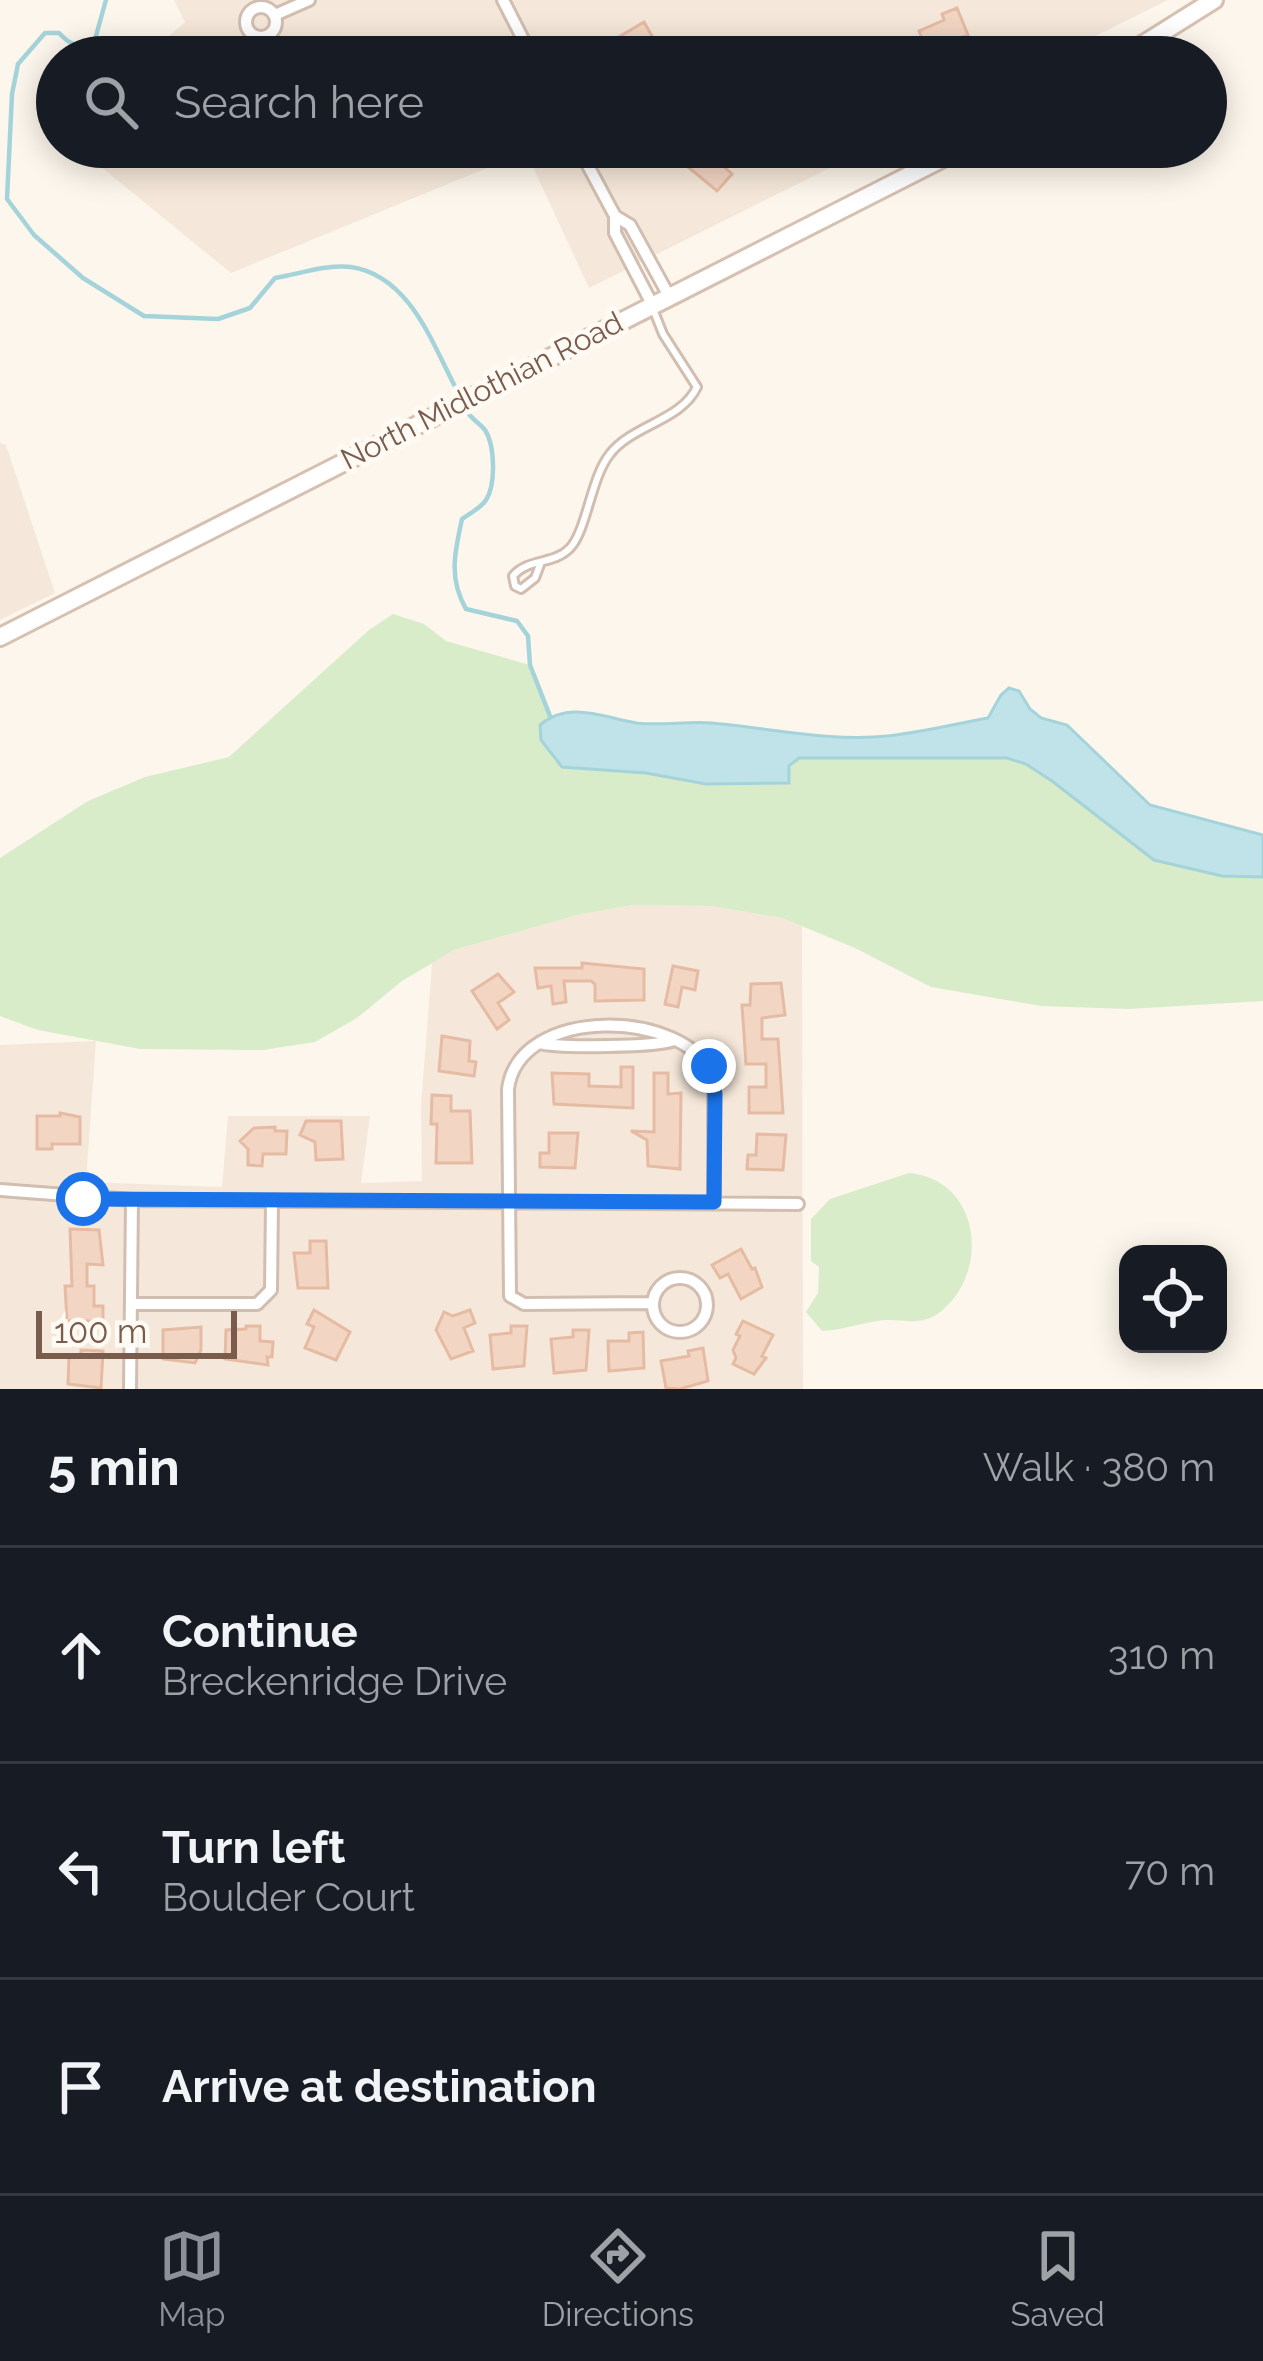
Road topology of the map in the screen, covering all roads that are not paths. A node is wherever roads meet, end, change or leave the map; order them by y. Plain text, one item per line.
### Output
1 (309, 0) edge
2 (502, 0) edge
3 (1214, 0) edge
4 (275, 15) dead end
5 (521, 36) edge
6 (1157, 36) edge
7 (589, 168) edge
8 (922, 168) edge
9 (615, 216) junction
10 (660, 300) junction
11 (541, 562) junction
12 (0, 638) edge
13 (0, 1190) edge
14 (132, 1200) junction
15 (272, 1201) junction
16 (714, 1202) junction
17 (508, 1203) junction
18 (798, 1204) dead end
19 (653, 1303) junction
20 (131, 1304) junction
21 (130, 1389) edge

1 - 4 street
2 - 5 street
3 - 6 main road
7 - 9 street
8 - 10 main road, North Midlothian Road
9 - 10 street
9 - 10 street
10 - 11 lane
10 - 12 main road, North Midlothian Road
11 - 11 lane
13 - 14 street
14 - 15 street
14 - 20 street
15 - 17 street
15 - 20 street
16 - 17 street
16 - 17 street
16 - 18 street
17 - 19 street
19 - 19 street
20 - 21 street

